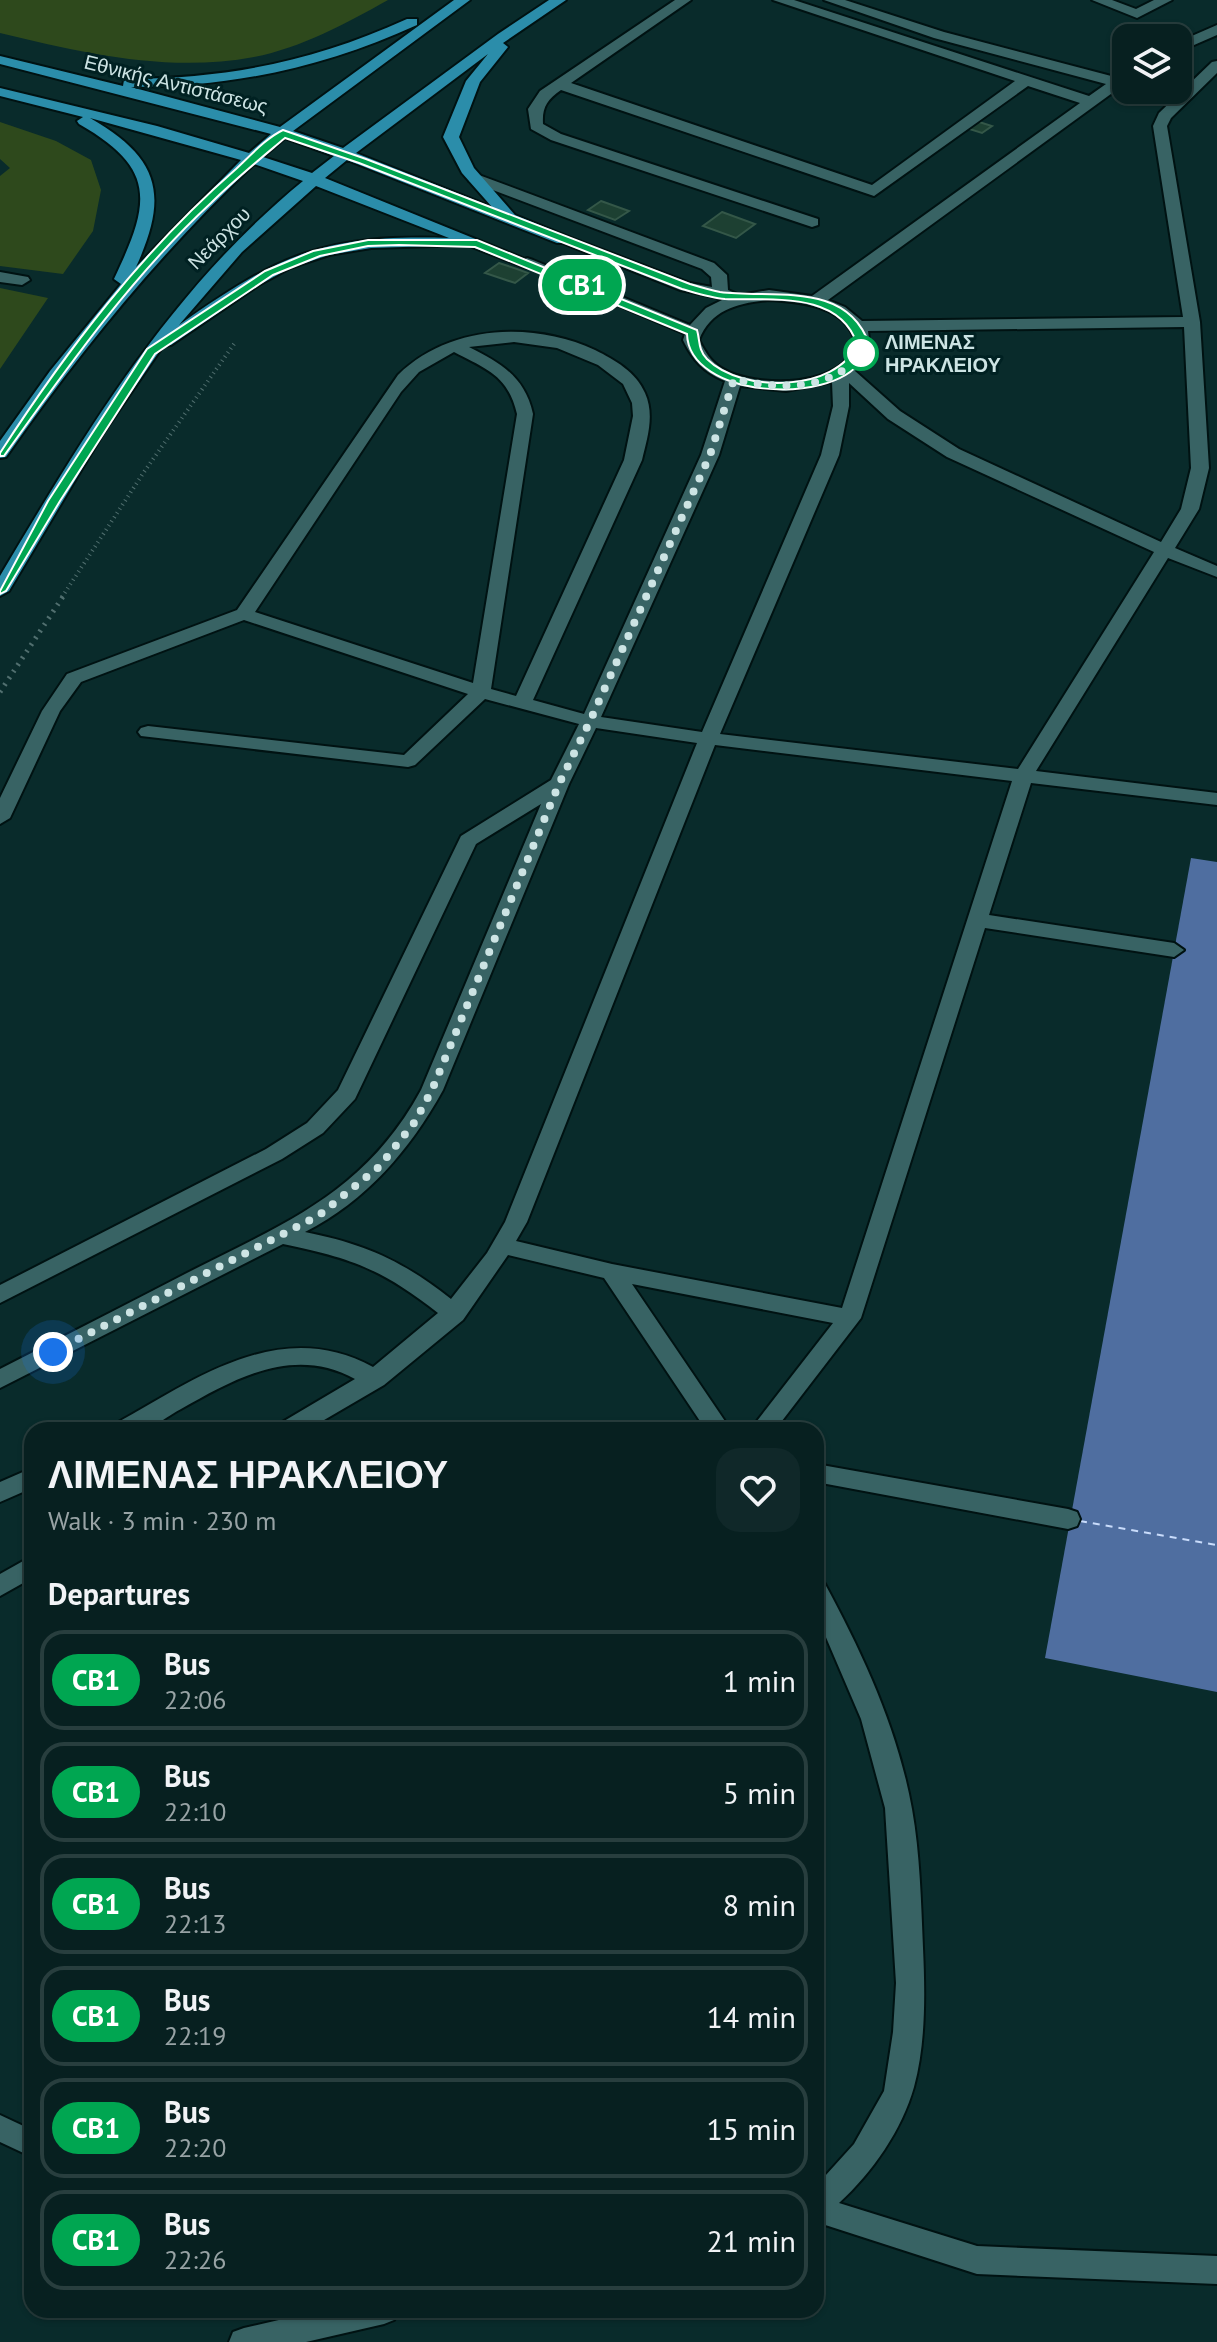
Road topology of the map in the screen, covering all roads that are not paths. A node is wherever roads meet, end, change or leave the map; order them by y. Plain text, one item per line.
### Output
1 (462, 0) edge
2 (559, 0) edge
3 (684, 0) edge
4 (780, 0) edge
5 (831, 0) edge
6 (1099, 0) edge
7 (1165, 0) edge
8 (524, 24) junction
9 (1214, 32) edge
10 (1192, 42) edge
11 (0, 60) edge
12 (1217, 65) edge
13 (1112, 77) edge
14 (1026, 80) junction
15 (87, 82) junction
16 (558, 84) junction
17 (1112, 85) edge
18 (0, 92) edge
19 (1089, 101) junction
20 (51, 104) junction
21 (283, 133) junction
22 (345, 154) junction
23 (252, 159) junction
24 (474, 178) junction
25 (314, 179) junction
26 (514, 221) junction
27 (812, 222) dead end
28 (563, 240) joint
29 (477, 244) junction
30 (527, 263) joint
31 (0, 277) edge
32 (22, 280) dead end
33 (720, 295) junction
34 (754, 297) junction
35 (816, 301) junction
36 (107, 310) junction
37 (1192, 322) junction
38 (857, 326) junction
39 (693, 332) junction
40 (454, 346) junction
41 (151, 352) junction
42 (842, 372) junction
43 (734, 379) junction
44 (0, 453) edge
45 (1208, 468) edge
46 (1164, 550) junction
47 (1217, 572) edge
48 (0, 591) edge
49 (244, 614) junction
50 (481, 692) junction
51 (522, 704) junction
52 (590, 721) junction
53 (148, 732) dead end
54 (708, 740) junction
55 (1023, 776) junction
56 (559, 784) junction
57 (1217, 799) edge
58 (0, 818) edge
59 (976, 920) junction
60 (1174, 950) dead end
61 (283, 1236) junction
62 (504, 1246) junction
63 (612, 1272) junction
64 (0, 1295) edge
65 (455, 1314) junction
66 (850, 1318) junction
67 (0, 1379) edge
68 (376, 1379) junction
69 (138, 1422) edge
70 (301, 1422) edge
71 (714, 1422) edge
72 (768, 1422) edge
73 (824, 1474) edge
74 (24, 1481) edge
75 (0, 1493) edge
76 (1068, 1519) dead end
77 (24, 1571) edge
78 (0, 1586) edge
79 (824, 1605) edge
80 (0, 2128) edge
81 (24, 2140) edge
82 (824, 2198) edge
83 (824, 2212) edge
84 (1217, 2270) edge
85 (349, 2318) edge
86 (244, 2342) edge

1 - 15 main road
1 - 21 main road, Νεάρχου
2 - 8 main road, Νεάρχου
3 - 16 street
4 - 14 street
5 - 13 street
6 - 7 street
8 - 22 main road, Νεάρχου
8 - 24 main road
9 - 10 street
11 - 15 main road, Εθνικής Αντιστάσεως
12 - 37 street
14 - 16 street
14 - 19 street
15 - 21 main road, Εθνικής Αντιστάσεως
16 - 27 street
17 - 19 street
18 - 20 main road
19 - 35 street
20 - 23 main road
20 - 36 main road
21 - 22 main road, Εθνικής Αντιστάσεως
21 - 23 main road, Νεάρχου
22 - 25 main road, Νεάρχου
22 - 26 main road, Εθνικής Αντιστάσεως
23 - 25 main road
23 - 36 main road, Νεάρχου
24 - 26 main road
24 - 33 street
25 - 29 main road
25 - 41 main road, Νεάρχου
26 - 28 main road, Εθνικής Αντιστάσεως
28 - 33 street
29 - 30 main road
29 - 41 main road
30 - 39 street
31 - 32 street
33 - 34 street
34 - 35 street
34 - 39 street
35 - 38 street
36 - 44 main road, Νεάρχου
37 - 38 street
37 - 45 street
38 - 42 street
39 - 43 street
40 - 49 street
40 - 50 street
40 - 51 street
41 - 48 main road, Νεάρχου
42 - 43 street
42 - 46 street
42 - 54 street
43 - 52 street
45 - 46 street
46 - 47 street
46 - 55 street
49 - 50 street
49 - 58 street
50 - 51 street
50 - 53 street
51 - 52 street
52 - 54 street
52 - 56 street
54 - 55 street
54 - 62 street
55 - 57 street
55 - 59 street
56 - 61 street
56 - 64 street
59 - 60 street
59 - 66 street
61 - 65 street
61 - 67 street
62 - 63 street
62 - 65 street
63 - 66 street
63 - 71 street
65 - 68 street
66 - 72 street
68 - 69 street
68 - 70 street
73 - 76 street
74 - 75 street
77 - 78 street
79 - 82 street
80 - 81 street
83 - 84 street
85 - 86 street

